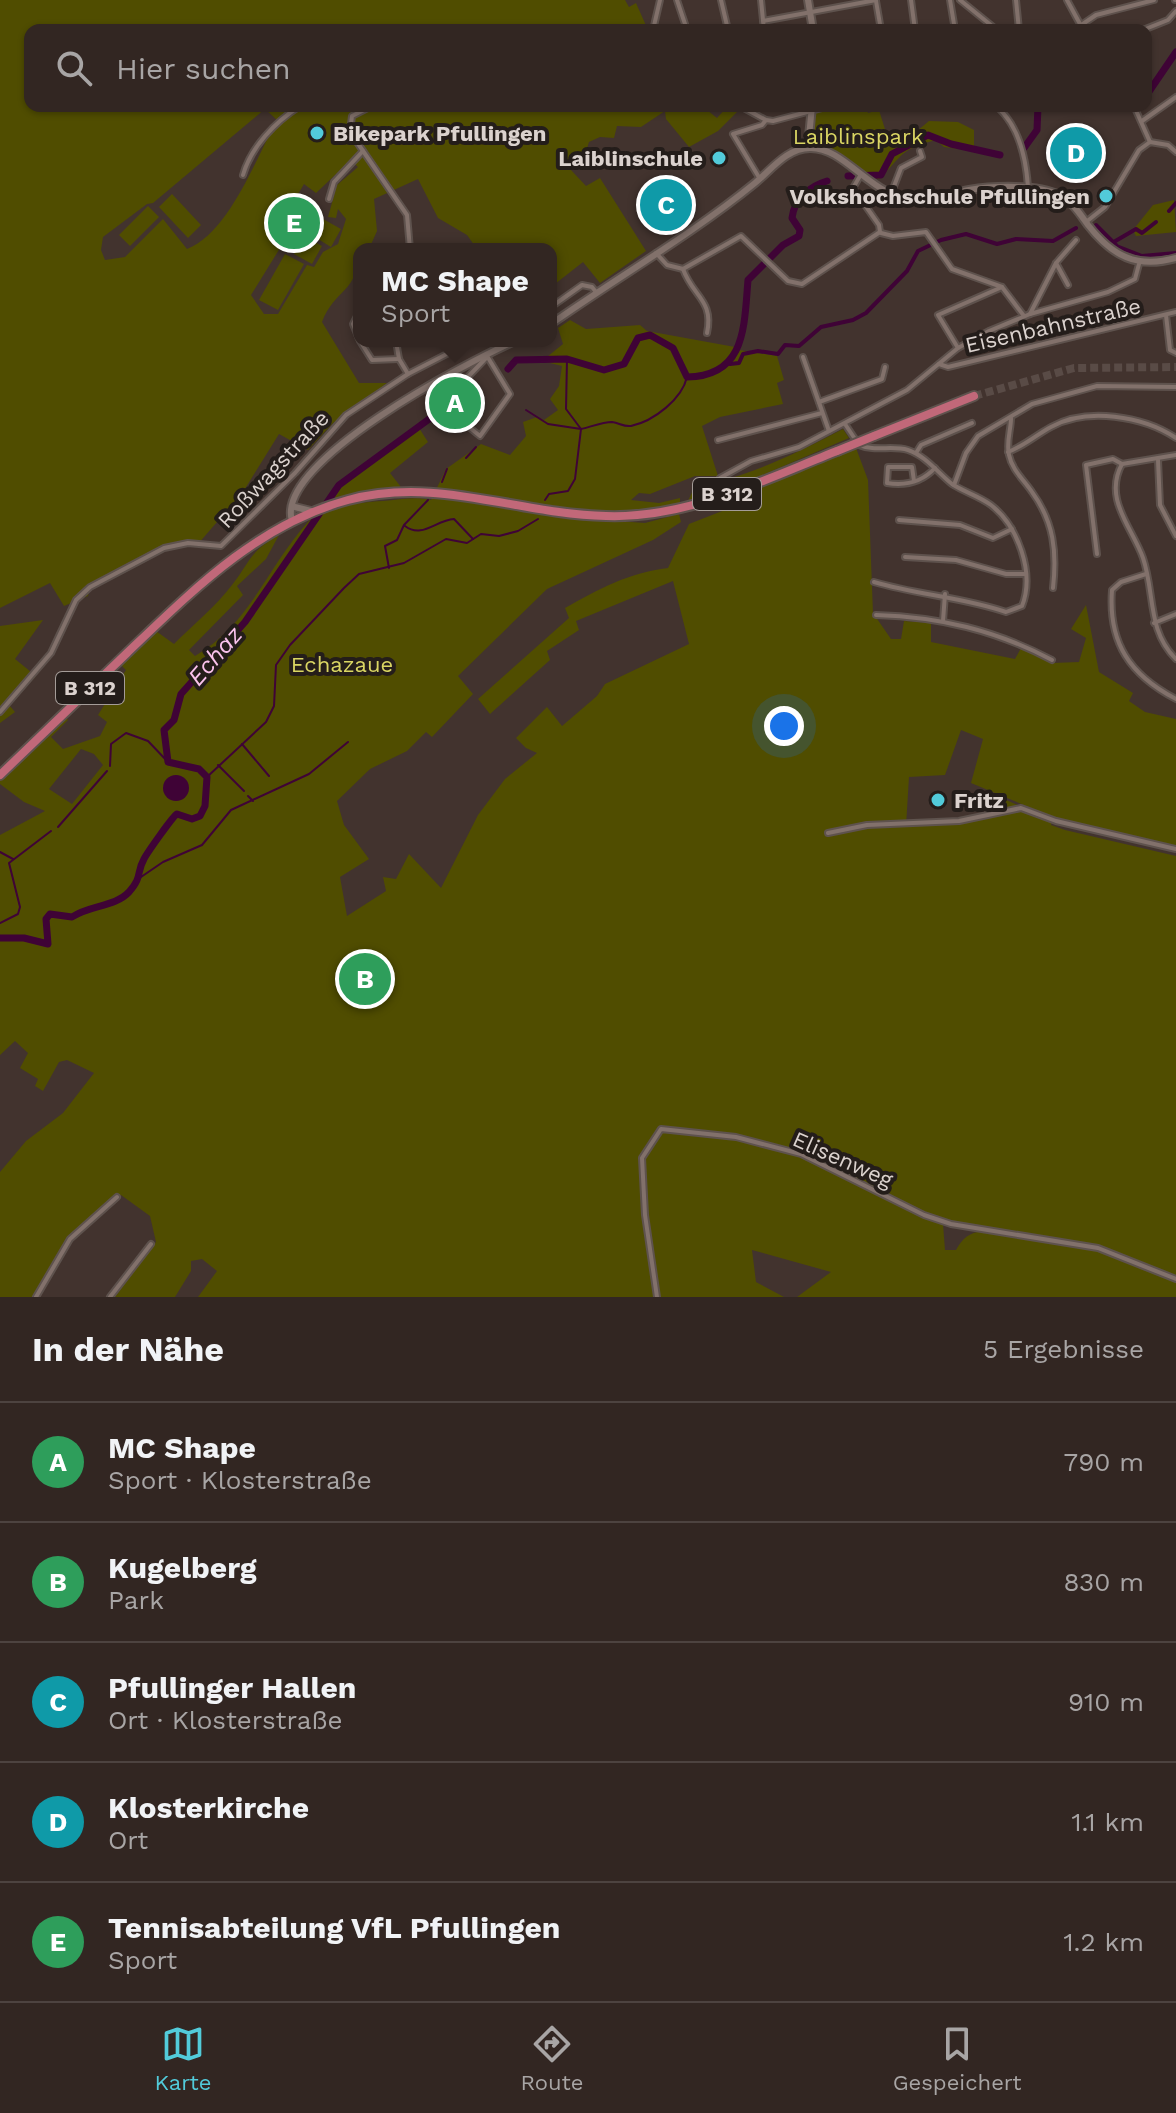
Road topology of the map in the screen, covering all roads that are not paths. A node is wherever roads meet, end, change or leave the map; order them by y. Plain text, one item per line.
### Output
1 (660, 0) edge
2 (677, 0) edge
3 (721, 0) edge
4 (761, 0) edge
5 (808, 0) edge
6 (876, 0) edge
7 (911, 0) edge
8 (950, 0) edge
9 (1016, 0) edge
10 (1067, 0) edge
11 (1154, 0) edge
12 (961, 1) edge
13 (1176, 11) edge
14 (810, 12) junction
15 (763, 21) junction
16 (654, 24) edge
17 (685, 24) edge
18 (727, 24) edge
19 (763, 24) edge
20 (812, 24) edge
21 (880, 24) edge
22 (914, 24) edge
23 (955, 24) edge
24 (990, 24) edge
25 (1018, 24) edge
26 (1080, 24) joint
27 (1152, 26) edge
28 (1176, 97) edge
29 (291, 112) edge
30 (363, 112) edge
31 (752, 112) edge
32 (800, 112) edge
33 (812, 112) edge
34 (1002, 112) edge
35 (1137, 112) edge
36 (766, 120) junction
37 (1142, 121) junction
38 (1150, 142) junction
39 (808, 147) junction
40 (363, 151) junction
41 (1176, 152) edge
42 (928, 156) dead end
43 (243, 175) dead end
44 (760, 179) junction
45 (859, 179) junction
46 (1028, 189) junction
47 (891, 194) junction
48 (329, 199) dead end
49 (1086, 222) junction
50 (880, 232) junction
51 (1076, 240) dead end
52 (409, 243) edge
53 (656, 253) junction
54 (1176, 258) edge
55 (1056, 263) junction
56 (1139, 264) junction
57 (683, 269) junction
58 (1068, 285) dead end
59 (1002, 287) junction
60 (596, 292) junction
61 (557, 303) edge
62 (1176, 312) edge
63 (1027, 315) junction
64 (1166, 315) junction
65 (557, 320) edge
66 (707, 333) dead end
67 (364, 347) edge
68 (397, 347) edge
69 (460, 347) edge
70 (504, 347) edge
71 (958, 348) junction
72 (1175, 353) edge
73 (487, 356) junction
74 (803, 357) dead end
75 (399, 359) junction
76 (939, 364) junction
77 (885, 367) dead end
78 (408, 374) junction
79 (1174, 387) edge
80 (1176, 395) edge
81 (974, 396) tunnel mouth
82 (433, 398) dead end
83 (819, 402) junction
84 (442, 404) junction
85 (822, 413) junction
86 (1011, 418) junction
87 (972, 423) dead end
88 (845, 424) junction
89 (829, 431) junction
90 (1176, 438) edge
91 (718, 440) dead end
92 (1008, 452) junction
93 (916, 453) junction
94 (1176, 455) edge
95 (1158, 460) junction
96 (1122, 464) junction
97 (935, 468) junction
98 (295, 473) junction
99 (720, 478) dead end
100 (302, 481) junction
101 (914, 481) junction
102 (954, 485) junction
103 (293, 497) junction
104 (295, 507) junction
105 (317, 510) junction
106 (295, 520) junction
107 (899, 520) dead end
108 (1012, 529) junction
109 (1176, 536) edge
110 (1097, 554) dead end
111 (905, 557) dead end
112 (1026, 574) junction
113 (1146, 574) junction
114 (874, 582) dead end
115 (1053, 588) dead end
116 (945, 594) junction
117 (1176, 614) edge
118 (876, 615) dead end
119 (943, 621) junction
120 (1154, 623) junction
121 (1176, 659) edge
122 (1052, 660) dead end
123 (1176, 699) edge
124 (0, 712) edge
125 (0, 775) edge
126 (828, 833) dead end
127 (1176, 849) edge
128 (117, 1197) dead end
129 (151, 1244) dead end
130 (1176, 1279) edge
131 (36, 1297) edge
132 (110, 1297) edge
133 (657, 1297) edge

1 - 16 street
2 - 17 street
3 - 18 street
4 - 15 street
5 - 14 main road
6 - 14 street
6 - 21 street
7 - 22 street
8 - 23 street
9 - 25 street
10 - 26 street
11 - 26 street
12 - 24 street
13 - 27 street
14 - 15 street
14 - 20 main road
15 - 19 street
28 - 37 street
29 - 43 street
30 - 40 street
31 - 36 street
32 - 36 street
33 - 39 main road
34 - 46 street
35 - 37 street
36 - 44 street
37 - 38 street
38 - 41 street
38 - 49 street
39 - 44 main road
39 - 45 main road
40 - 48 street
40 - 52 street
42 - 47 street
44 - 53 main road
45 - 47 main road
45 - 50 street
46 - 47 main road
46 - 49 main road
49 - 56 main road
50 - 57 street
50 - 59 street
51 - 55 street
53 - 57 street
53 - 60 main road
54 - 56 main road
55 - 58 street
55 - 63 street
56 - 63 street
57 - 66 street
59 - 63 street
59 - 71 street
60 - 61 street
60 - 65 main road
62 - 64 street, Eisenbahnstraße
63 - 71 street
64 - 72 street
64 - 76 street, Eisenbahnstraße
67 - 75 street
68 - 75 street
69 - 78 street, Roßwagstraße
70 - 73 main road
71 - 76 street
73 - 84 street
73 - 84 street
73 - 100 main road
74 - 83 street
75 - 78 street
76 - 88 street
77 - 83 street
78 - 98 street, Roßwagstraße
79 - 80 street
79 - 86 street
81 - 105 main road, B 312, bridge
82 - 84 street
83 - 85 street
85 - 89 street
85 - 91 street
86 - 92 street
86 - 102 street
87 - 93 street
88 - 89 street
88 - 93 street
89 - 99 street
90 - 92 street
92 - 115 street
93 - 97 street
94 - 95 street
95 - 96 street
95 - 109 street
96 - 110 street
96 - 113 street
97 - 101 street
97 - 102 street
98 - 100 street
98 - 124 street, Roßwagstraße
100 - 103 main road
101 - 101 street
102 - 108 street
103 - 104 main road
103 - 106 main road
104 - 105 main road
104 - 106 main road
105 - 106 main road, B 312
106 - 125 main road, B 312
107 - 108 street
108 - 112 street
111 - 112 street
112 - 116 street
113 - 120 street
113 - 123 street
114 - 116 street
116 - 119 street
117 - 120 street
118 - 119 street
119 - 122 street
120 - 121 street
126 - 127 street
128 - 131 street
129 - 132 street
130 - 133 street, Elisenweg

